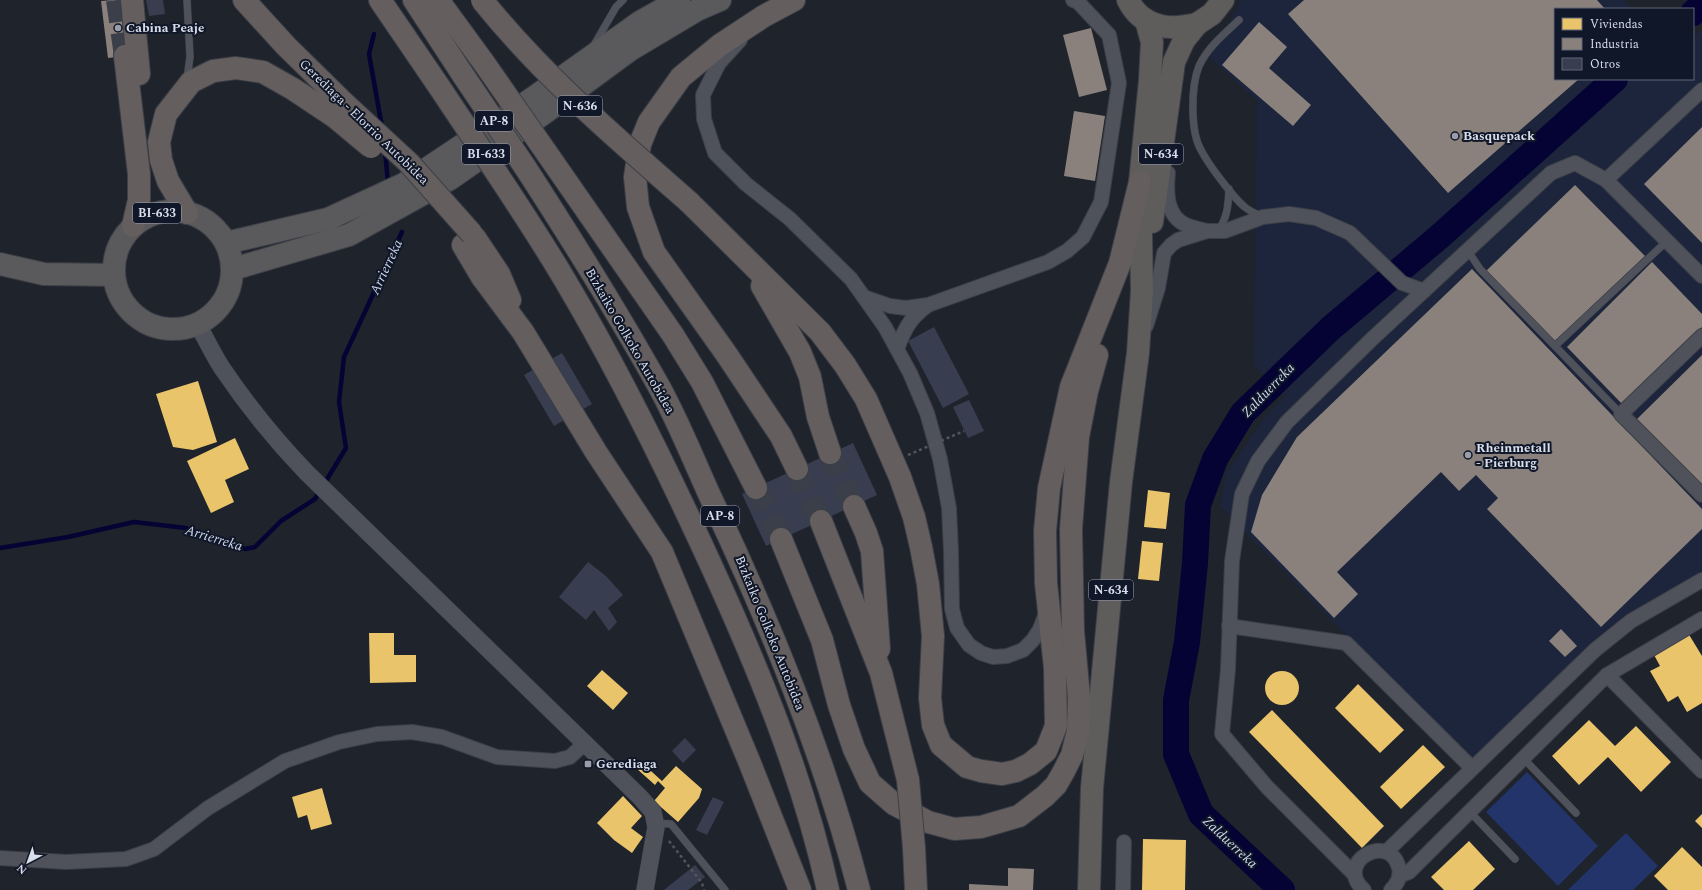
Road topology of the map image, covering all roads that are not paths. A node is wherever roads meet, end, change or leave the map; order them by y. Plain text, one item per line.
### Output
1 (132, 0) edge
2 (187, 0) edge
3 (244, 0) edge
4 (380, 0) edge
5 (414, 0) edge
6 (438, 0) edge
7 (482, 0) edge
8 (623, 0) edge
9 (679, 0) edge
10 (720, 0) edge
11 (794, 0) edge
12 (1073, 0) edge
13 (1128, 0) edge
14 (1223, 0) edge
15 (764, 16) junction
16 (1146, 20) junction
17 (1239, 20) dead end
18 (1197, 24) junction
19 (125, 56) tunnel mouth
20 (582, 64) junction
21 (186, 87) junction
22 (1702, 90) edge
23 (340, 110) junction
24 (1166, 123) junction
25 (136, 140) junction
26 (1606, 180) junction
27 (1140, 182) junction
28 (1229, 189) junction
29 (187, 213) junction
30 (1263, 217) junction
31 (133, 226) junction
32 (1213, 231) junction
33 (1667, 240) junction
34 (226, 243) junction
35 (732, 245) junction
36 (1468, 251) junction
37 (1120, 263) junction
38 (0, 264) edge
39 (233, 269) junction
40 (114, 275) junction
41 (1702, 276) edge
42 (1142, 291) junction
43 (1424, 291) junction
44 (864, 297) junction
45 (928, 304) junction
46 (198, 325) junction
47 (1702, 336) edge
48 (1555, 346) junction
49 (897, 349) junction
50 (1138, 353) junction
51 (1621, 414) junction
52 (830, 453) tunnel mouth
53 (797, 468) tunnel mouth
54 (756, 488) tunnel mouth
55 (1702, 495) edge
56 (854, 506) tunnel mouth
57 (821, 521) tunnel mouth
58 (781, 539) tunnel mouth
59 (1702, 580) edge
60 (1048, 608) junction
61 (1702, 620) edge
62 (1229, 626) junction
63 (881, 672) junction
64 (1607, 675) junction
65 (585, 743) junction
66 (1523, 758) junction
67 (1472, 768) junction
68 (1702, 771) edge
69 (1469, 811) junction
70 (1576, 813) dead end
71 (655, 823) junction
72 (1124, 842) dead end
73 (1386, 852) junction
74 (0, 858) edge
75 (1515, 859) dead end
76 (1355, 875) junction
77 (1399, 876) junction
78 (646, 890) edge
79 (725, 890) edge
80 (800, 890) edge
81 (828, 890) edge
82 (859, 890) edge
83 (916, 890) edge
84 (1089, 890) edge
85 (1123, 890) edge
86 (1364, 890) edge
87 (1391, 890) edge

1 - 25 highway
2 - 21 lane
3 - 23 highway, Gerediaga - Elorrio Autobidea
4 - 81 highway, Bizkaiko Golkoko Autobidea / AP-8, bridge
5 - 82 highway, Bizkaiko Golkoko Autobidea / AP-8, bridge
6 - 54 highway, bridge
7 - 35 highway, N-636, bridge
8 - 20 lane
9 - 20 main road, BI-633
10 - 39 main road, BI-633
11 - 15 highway
12 - 45 street
13 - 16 highway, N-634
14 - 18 highway, N-634
15 - 44 street
15 - 53 highway
16 - 18 highway, N-634
16 - 27 highway, N-634
17 - 28 lane
18 - 24 highway, N-634
19 - 25 highway
20 - 34 main road, BI-633
21 - 23 highway
21 - 29 highway
22 - 26 street
23 - 80 highway, bridge
24 - 32 street
24 - 42 highway, N-634
25 - 31 highway
26 - 33 street
26 - 36 street
27 - 37 highway
27 - 42 highway, N-634
28 - 30 lane
28 - 32 lane
29 - 31 main road, BI-633
29 - 34 main road, BI-633
30 - 32 street
30 - 43 street
31 - 40 main road, BI-633
32 - 50 street
33 - 41 street
33 - 48 lane
34 - 39 main road, BI-633
35 - 52 highway
35 - 60 highway
36 - 43 street
36 - 48 lane
37 - 58 highway
37 - 60 highway
38 - 40 main road
39 - 46 main road, BI-633
40 - 46 main road, BI-633
42 - 50 highway, N-634
43 - 62 street
44 - 45 street
44 - 49 street
45 - 49 street
46 - 65 street
47 - 51 street
48 - 51 lane
49 - 60 street
50 - 84 highway, N-634
51 - 55 street
56 - 63 highway
57 - 63 highway
59 - 67 street
61 - 64 street
62 - 67 street
62 - 76 street
63 - 83 highway, bridge
64 - 66 street
64 - 68 street
65 - 71 street
65 - 74 street
66 - 69 street
66 - 70 lane
67 - 73 street
69 - 75 lane
69 - 77 street
71 - 78 street
71 - 79 lane
72 - 85 street
73 - 76 street
73 - 77 street
76 - 86 street
77 - 87 street

